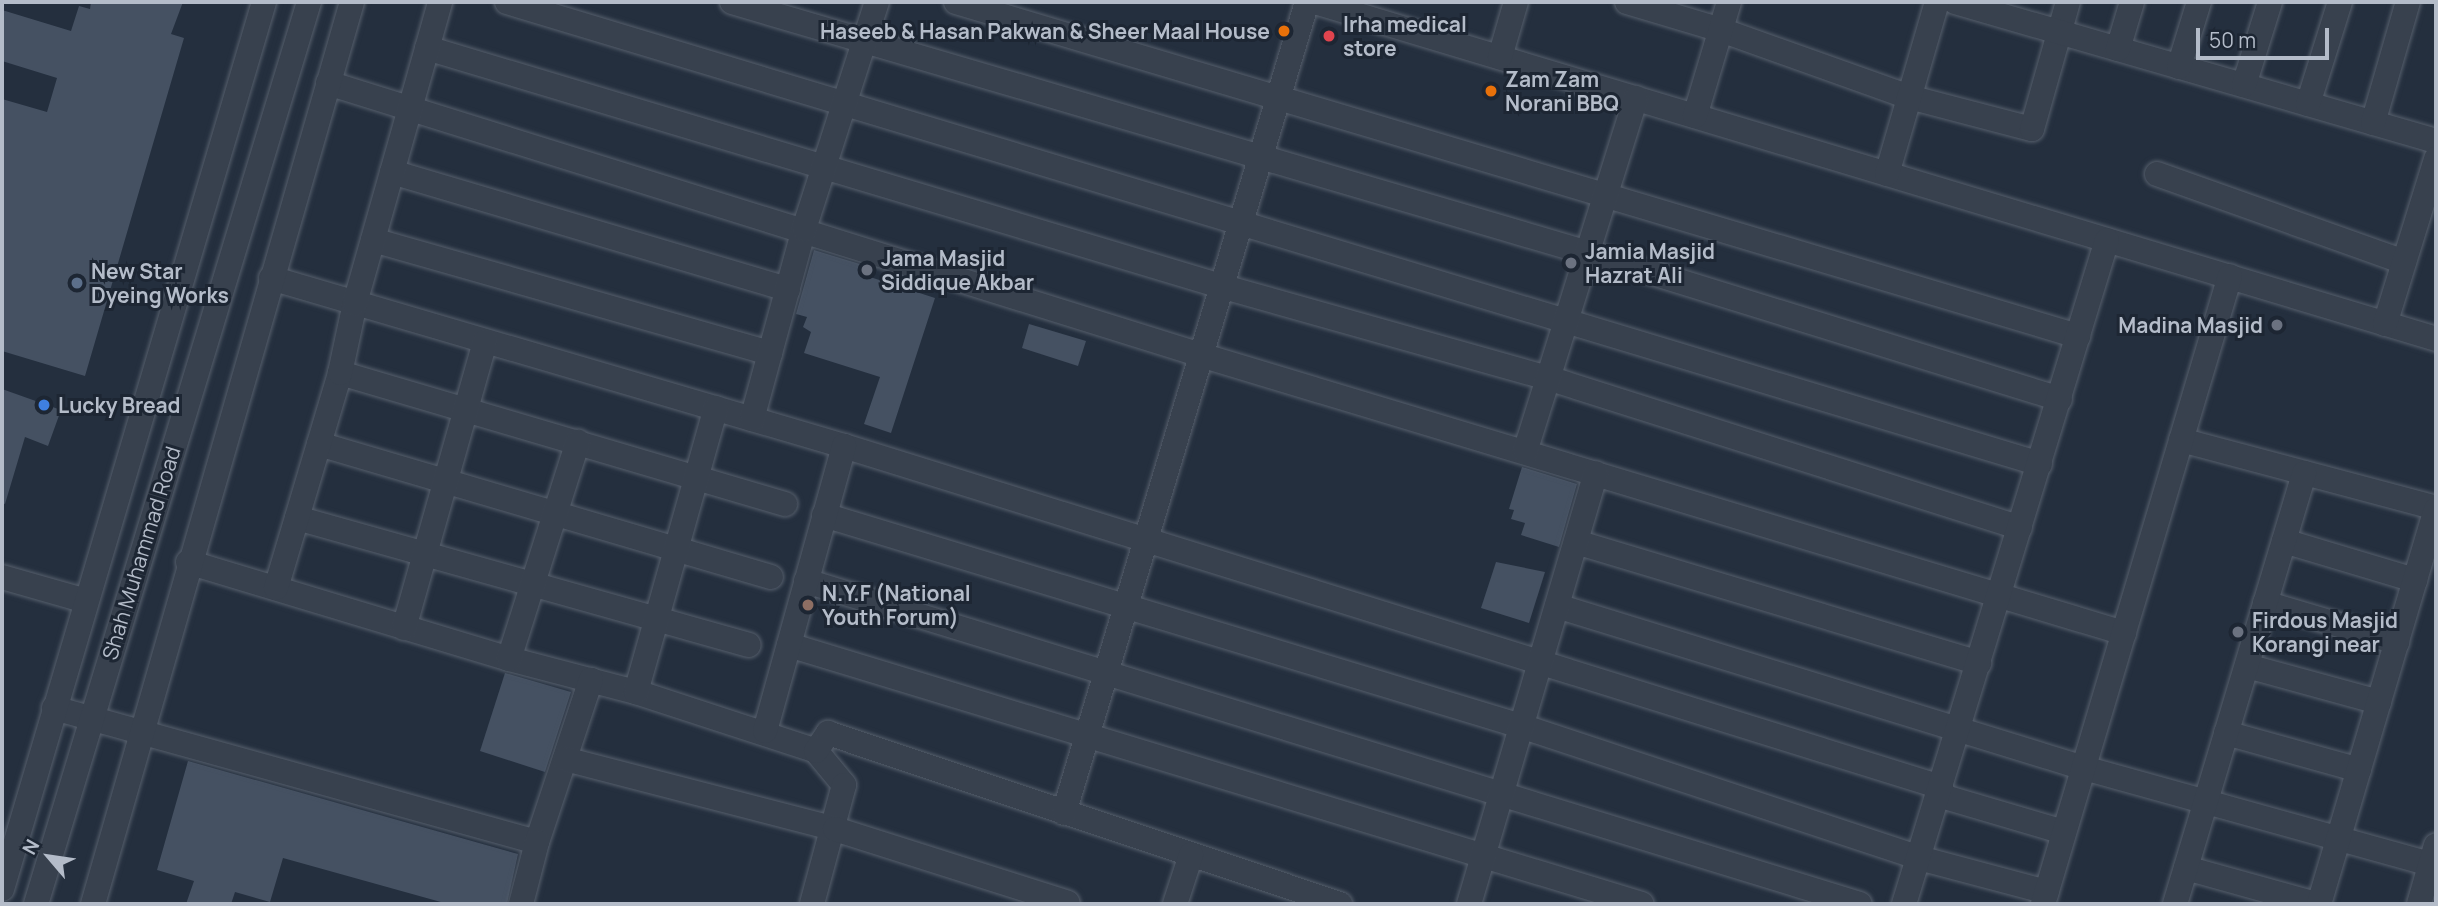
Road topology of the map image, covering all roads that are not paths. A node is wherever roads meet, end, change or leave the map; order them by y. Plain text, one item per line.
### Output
1 (264, 2) edge
2 (309, 2) edge
3 (352, 2) edge
4 (440, 2) edge
5 (507, 2) edge
6 (732, 2) edge
7 (877, 2) edge
8 (956, 2) edge
9 (1307, 2) edge
10 (1315, 2) edge
11 (1516, 2) edge
12 (1627, 2) edge
13 (1730, 2) edge
14 (1937, 2) edge
15 (1955, 2) edge
16 (2068, 2) edge
17 (2132, 2) edge
18 (2199, 2) edge
19 (2270, 2) edge
20 (2340, 2) edge
21 (2408, 2) edge
22 (1999, 8) edge
23 (1721, 30) junction
24 (2059, 32) junction
25 (864, 42) junction
26 (427, 48) junction
27 (2118, 49) junction
28 (1500, 57) junction
29 (2179, 66) junction
30 (328, 83) junction
31 (2244, 85) junction
32 (1909, 97) junction
33 (1279, 98) junction
34 (1636, 98) junction
35 (2308, 104) junction
36 (844, 105) junction
37 (410, 108) junction
38 (1695, 116) junction
39 (2373, 122) junction
40 (2436, 141) edge
41 (1262, 158) junction
42 (2436, 159) edge
43 (824, 167) junction
44 (392, 172) junction
45 (1887, 174) junction
46 (2157, 174) dead end
47 (1605, 196) junction
48 (1242, 225) junction
49 (804, 229) junction
50 (373, 240) junction
51 (2108, 240) junction
52 (1588, 253) junction
53 (2404, 262) junction
54 (2230, 276) junction
55 (271, 278) junction
56 (1224, 287) junction
57 (788, 289) junction
58 (355, 303) junction
59 (1567, 318) junction
60 (2385, 324) junction
61 (2078, 336) junction
62 (2436, 339) edge
63 (485, 341) junction
64 (770, 353) junction
65 (1204, 356) junction
66 (340, 373) junction
67 (1548, 378) junction
68 (2060, 399) junction
69 (716, 408) junction
70 (466, 410) junction
71 (752, 419) junction
72 (2181, 440) junction
73 (578, 442) junction
74 (319, 444) junction
75 (844, 446) junction
76 (1525, 452) junction
77 (2040, 464) junction
78 (1596, 473) junction
79 (2304, 473) junction
80 (697, 477) junction
81 (445, 481) junction
82 (785, 504) dead end
83 (2436, 510) edge
84 (556, 513) junction
85 (824, 515) junction
86 (297, 518) junction
87 (2020, 528) junction
88 (1147, 541) junction
89 (2284, 541) junction
90 (1576, 542) junction
91 (677, 547) junction
92 (425, 555) junction
93 (188, 562) junction
94 (2, 577) edge
95 (771, 578) dead end
96 (2415, 580) junction
97 (806, 581) junction
98 (534, 584) junction
99 (276, 588) junction
100 (2000, 595) junction
101 (86, 601) junction
102 (2265, 603) junction
103 (1557, 606) junction
104 (1126, 610) junction
105 (657, 619) junction
106 (404, 628) junction
107 (2123, 633) junction
108 (2397, 642) junction
109 (748, 645) dead end
110 (789, 645) junction
111 (509, 659) junction
112 (1541, 662) junction
113 (1979, 663) junction
114 (2246, 666) junction
115 (1107, 673) junction
116 (591, 680) junction
117 (636, 692) junction
118 (2379, 702) junction
119 (54, 708) junction
120 (90, 718) junction
121 (1521, 726) junction
122 (765, 731) junction
123 (1958, 731) junction
124 (2226, 733) junction
125 (139, 734) junction
126 (1087, 738) junction
127 (816, 751) junction
128 (565, 759) junction
129 (2084, 768) junction
130 (2359, 770) junction
131 (1502, 791) junction
132 (1939, 791) junction
133 (2206, 802) junction
134 (1064, 813) junction
135 (835, 829) junction
136 (2064, 832) junction
137 (2339, 838) junction
138 (537, 842) junction
139 (1484, 854) junction
140 (2433, 854) edge
141 (1191, 855) junction
142 (1919, 858) junction
143 (2186, 868) junction
144 (2, 889) edge
145 (2045, 898) edge
146 (1068, 903) edge
147 (36, 904) edge
148 (93, 904) edge
149 (521, 904) edge
150 (812, 904) edge
151 (1175, 904) edge
152 (1340, 904) edge
153 (1469, 904) edge
154 (1642, 904) edge
155 (1860, 904) edge
156 (1904, 904) edge
157 (2175, 904) edge
158 (2317, 904) edge
159 (2419, 904) edge

1 - 101 street, Shah Muhammad Road
2 - 120 street, Shah Muhammad Road
3 - 30 street
4 - 26 street
5 - 36 street
6 - 25 street
7 - 25 street
8 - 33 street
9 - 33 street
10 - 28 street
11 - 28 street
12 - 23 street
13 - 23 street
14 - 32 street
15 - 22 street
16 - 24 street
17 - 27 street
18 - 29 street
19 - 31 street
20 - 35 street
21 - 39 street
22 - 24 street
23 - 32 street
23 - 38 street
24 - 27 street
24 - 32 street
25 - 36 street
25 - 41 street
26 - 37 street
26 - 43 street
27 - 29 street
28 - 34 street
29 - 31 street
30 - 37 street
30 - 55 street
31 - 35 street
32 - 45 street
33 - 41 street
33 - 47 street
34 - 38 street
34 - 47 street
35 - 39 street
36 - 43 street
36 - 48 street
37 - 44 street
37 - 49 street
38 - 45 street
39 - 40 street
41 - 48 street
41 - 52 street
42 - 53 street
43 - 49 street
43 - 56 street
44 - 50 street
44 - 57 street
45 - 51 street
46 - 53 street
47 - 52 street
47 - 61 street
48 - 56 street
48 - 59 street
49 - 57 street
49 - 65 street
50 - 58 street
50 - 64 street
51 - 54 street
51 - 61 street
52 - 59 street
52 - 68 street
53 - 60 street
54 - 60 street
54 - 72 street
55 - 58 street
55 - 93 street
56 - 65 street
56 - 67 street
57 - 64 street
58 - 63 street
58 - 66 street
59 - 67 street
59 - 77 street
60 - 62 street
61 - 68 street
63 - 69 street
63 - 70 street
64 - 71 street
65 - 76 street
65 - 88 street
66 - 70 street
66 - 74 street
67 - 76 street
67 - 87 street
68 - 77 street
69 - 71 street
69 - 80 street
70 - 73 street
70 - 81 street
71 - 75 street
72 - 79 street
72 - 107 street
73 - 80 street
73 - 84 street
74 - 81 street
74 - 86 street
75 - 85 street
75 - 88 street
76 - 78 street
77 - 87 street
78 - 90 street
78 - 100 street
79 - 83 street
79 - 89 street
80 - 82 street
80 - 91 street
81 - 84 street
81 - 92 street
83 - 96 street
84 - 91 street
84 - 98 street
85 - 97 street
85 - 104 street
86 - 92 street
86 - 99 street
87 - 100 street
88 - 104 street
88 - 112 street
89 - 96 street
89 - 102 street
90 - 103 street
90 - 113 street
91 - 95 street
91 - 105 street
92 - 98 street
92 - 106 street
93 - 99 street
93 - 125 street
94 - 101 street
96 - 108 street
97 - 110 street
97 - 115 street
98 - 105 street
98 - 111 street
99 - 106 street
100 - 107 street
100 - 113 street
101 - 119 street, Shah Muhammad Road
102 - 108 street
102 - 114 street
103 - 112 street
103 - 123 street
104 - 115 street
104 - 121 street
105 - 109 street
105 - 117 street
106 - 111 street
107 - 129 street
108 - 118 street
110 - 122 street
110 - 126 street
111 - 116 street
112 - 121 street
112 - 132 street
113 - 123 street
114 - 118 street
114 - 124 street
115 - 126 street
115 - 131 street
116 - 117 street
116 - 128 street
117 - 122 street
118 - 130 street
119 - 120 street
119 - 144 street, Shah Muhammad Road
120 - 125 street
120 - 147 street, Shah Muhammad Road
121 - 131 street
121 - 142 street
122 - 127 street
123 - 129 street
123 - 132 street
124 - 130 street
124 - 133 street
125 - 138 street
125 - 148 street
126 - 134 street
126 - 139 street
127 - 134 street
127 - 135 street
128 - 135 street
128 - 138 street
129 - 133 street
129 - 136 street
130 - 137 street
131 - 139 street
131 - 155 street
132 - 136 street
132 - 142 street
133 - 137 street
133 - 143 street
134 - 141 street
135 - 146 street
135 - 150 street
136 - 145 street
137 - 140 street
137 - 158 street
138 - 149 street
139 - 153 street
139 - 154 street
140 - 159 street
141 - 151 street
141 - 152 street
142 - 145 street
142 - 156 street
143 - 157 street
143 - 158 street

